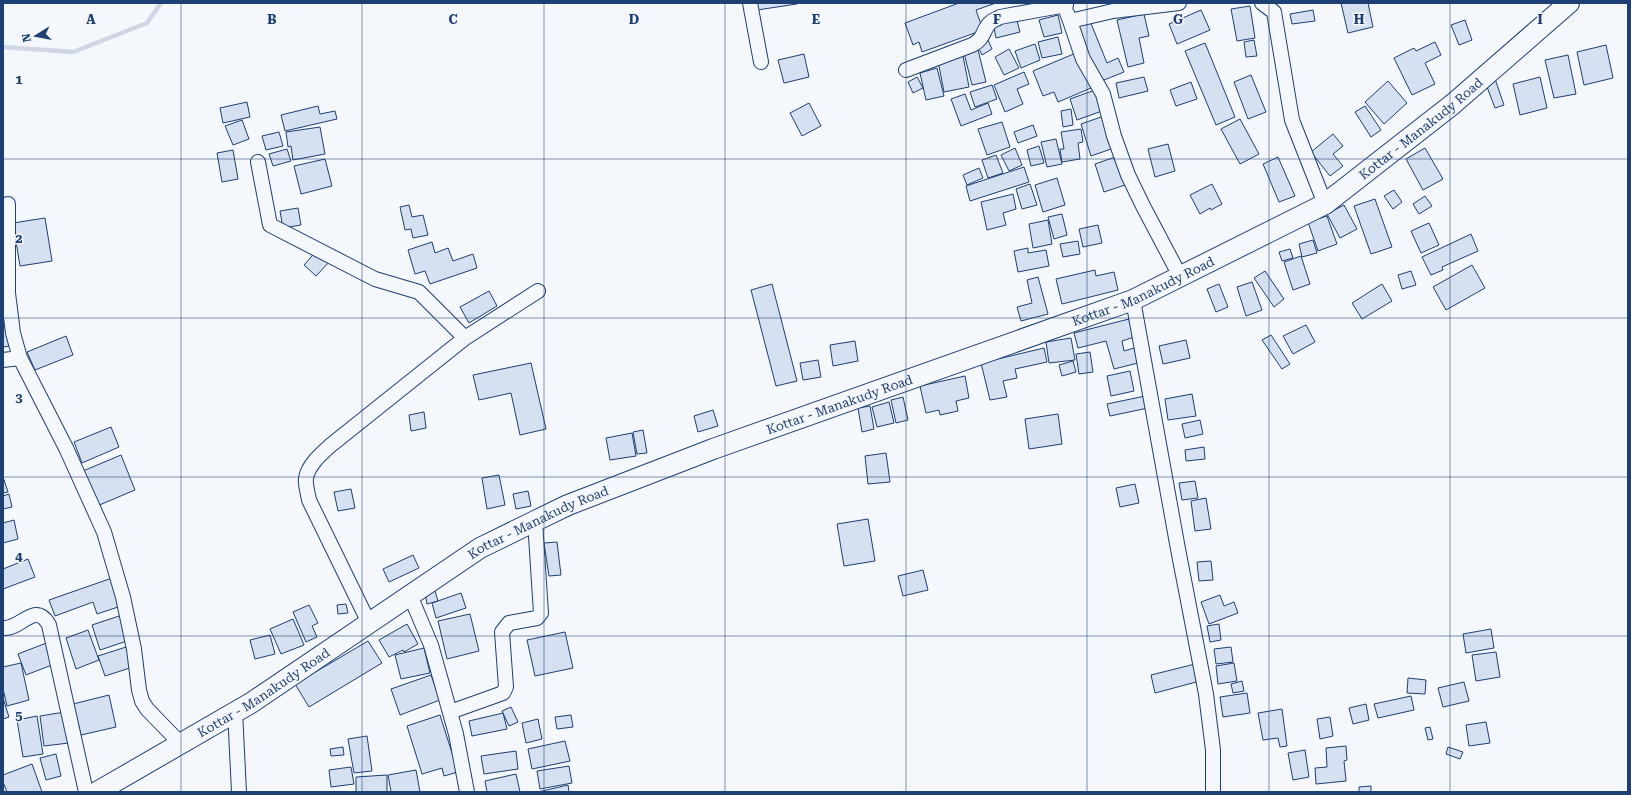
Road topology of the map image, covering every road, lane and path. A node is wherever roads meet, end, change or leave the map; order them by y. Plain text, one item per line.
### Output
1 (750, 3) edge
2 (1179, 3) edge
3 (1262, 3) edge
4 (1569, 3) edge
5 (1066, 4) edge
6 (1070, 21) junction
7 (761, 62) dead end
8 (906, 70) dead end
9 (258, 162) dead end
10 (8, 204) dead end
11 (1325, 204) junction
12 (1180, 276) junction
13 (538, 291) dead end
14 (1133, 300) junction
15 (465, 338) junction
16 (20, 358) junction
17 (3, 360) edge
18 (535, 521) junction
19 (410, 595) junction
20 (369, 623) junction
21 (3, 628) edge
22 (235, 711) junction
23 (450, 712) junction
24 (180, 743) junction
25 (86, 792) edge
26 (97, 792) edge
27 (239, 792) edge
28 (467, 792) edge
29 (1213, 792) edge

1 - 7 street
2 - 6 street
3 - 11 street
4 - 11 main road, Kottar - Manakudy Road
5 - 6 street
5 - 8 street
6 - 12 street
9 - 15 street
10 - 16 street
11 - 12 main road, Kottar - Manakudy Road
12 - 14 main road, Kottar - Manakudy Road
13 - 15 street
14 - 18 main road, Kottar - Manakudy Road
14 - 29 street
15 - 20 street
16 - 17 street
16 - 24 street
18 - 19 main road, Kottar - Manakudy Road
18 - 23 street
19 - 20 main road, Kottar - Manakudy Road
19 - 23 street
20 - 22 main road, Kottar - Manakudy Road
21 - 25 street
22 - 24 main road, Kottar - Manakudy Road
22 - 27 street
23 - 28 street
24 - 26 main road, Kottar - Manakudy Road

